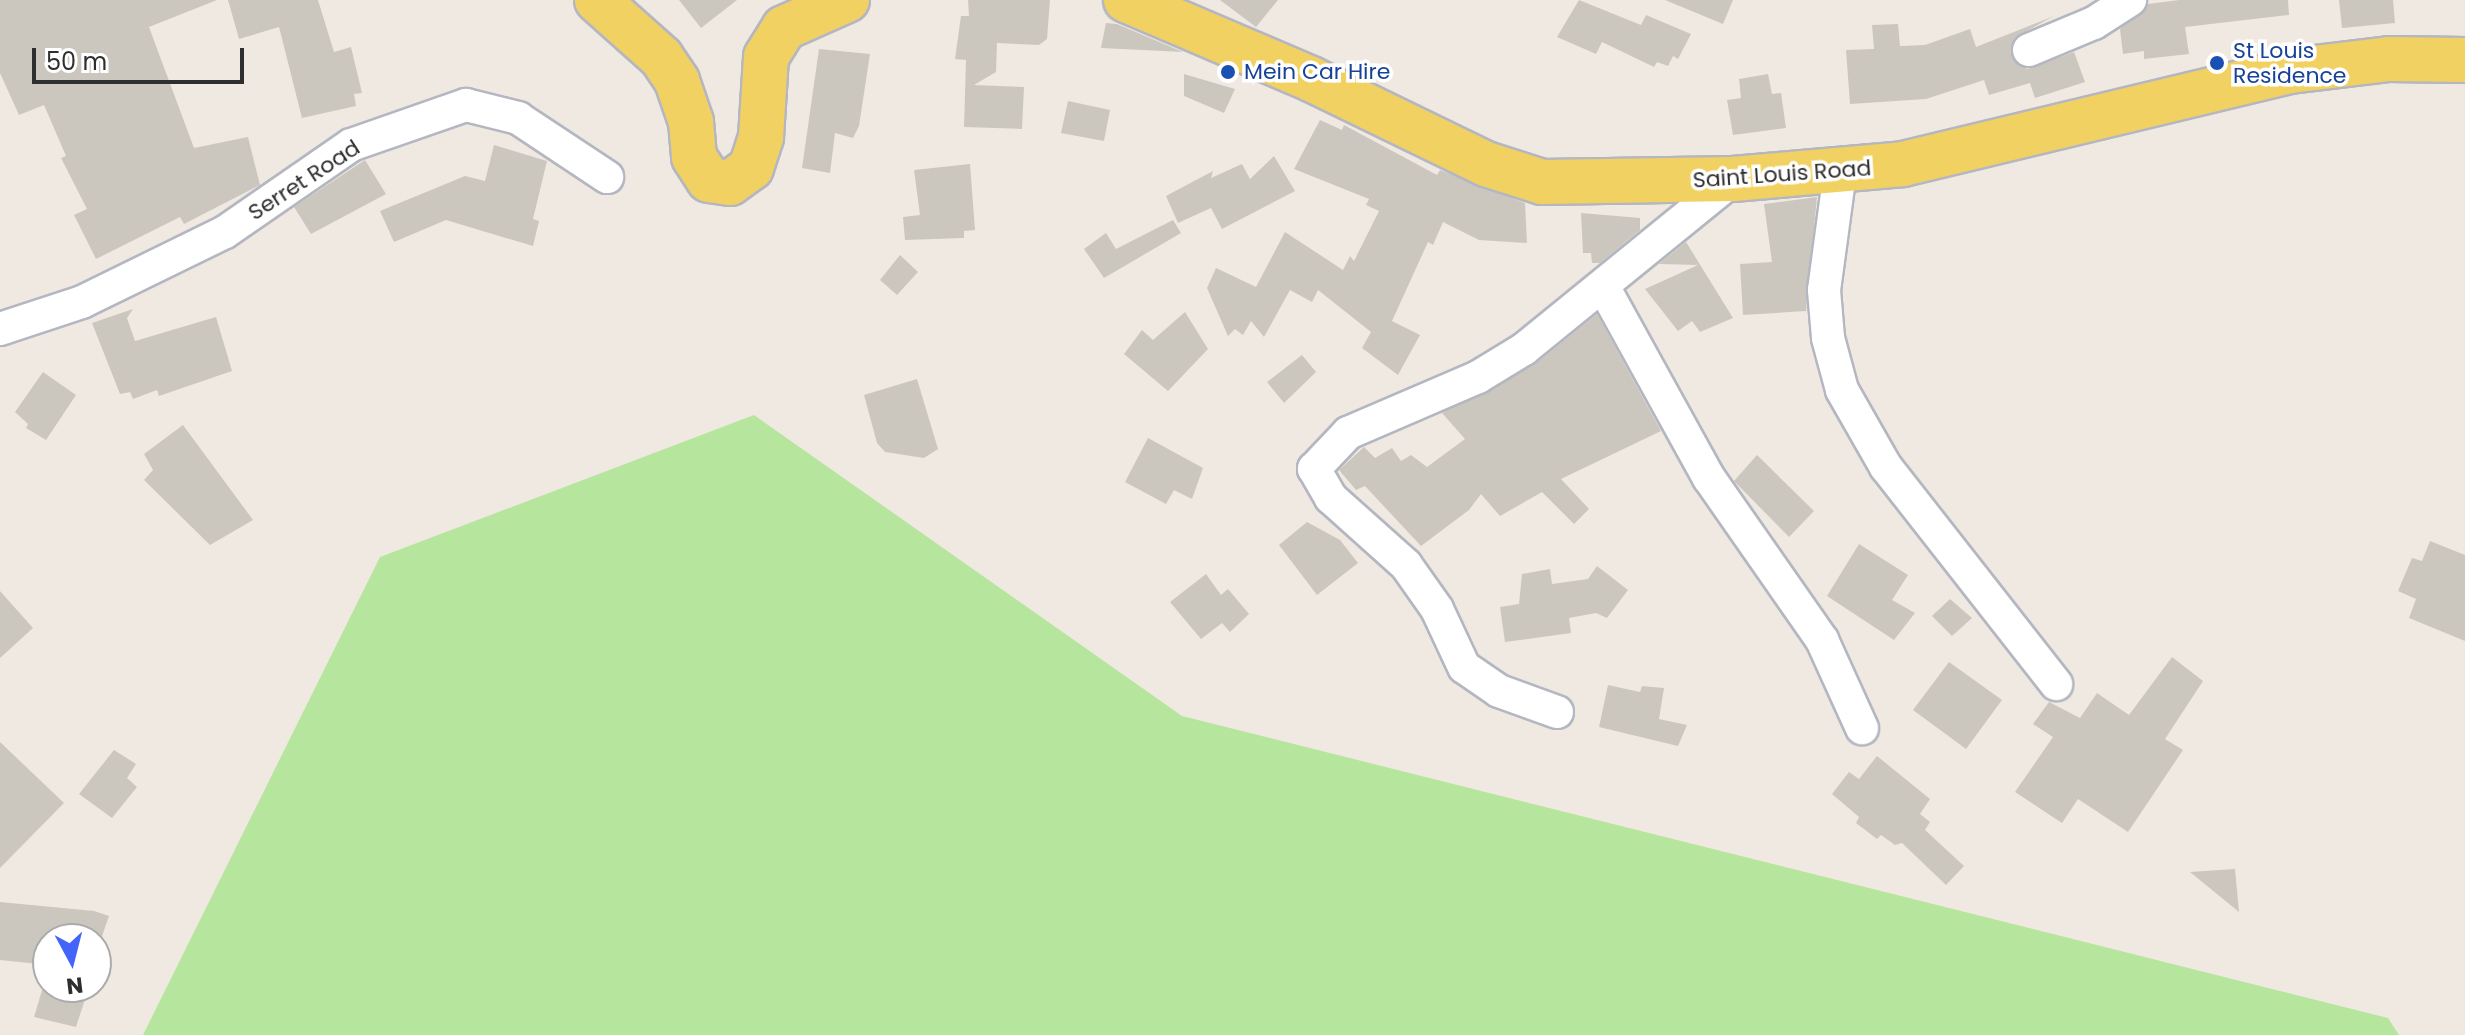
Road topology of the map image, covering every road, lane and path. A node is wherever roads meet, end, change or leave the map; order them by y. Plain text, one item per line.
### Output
1 (597, 0) edge
2 (847, 0) edge
3 (1126, 0) edge
4 (2130, 0) edge
5 (2029, 50) dead end
6 (2465, 60) edge
7 (1840, 172) junction
8 (607, 177) dead end
9 (1733, 179) junction
10 (1604, 288) junction
11 (0, 329) edge
12 (2056, 684) dead end
13 (1557, 712) dead end
14 (1862, 728) dead end

1 - 2 main road
3 - 9 main road, Saint Louis Road
4 - 5 street
6 - 7 main road, Saint Louis Road
7 - 9 main road, Saint Louis Road
7 - 12 street
8 - 11 street, Serret Road
9 - 10 street
10 - 13 street
10 - 14 street

